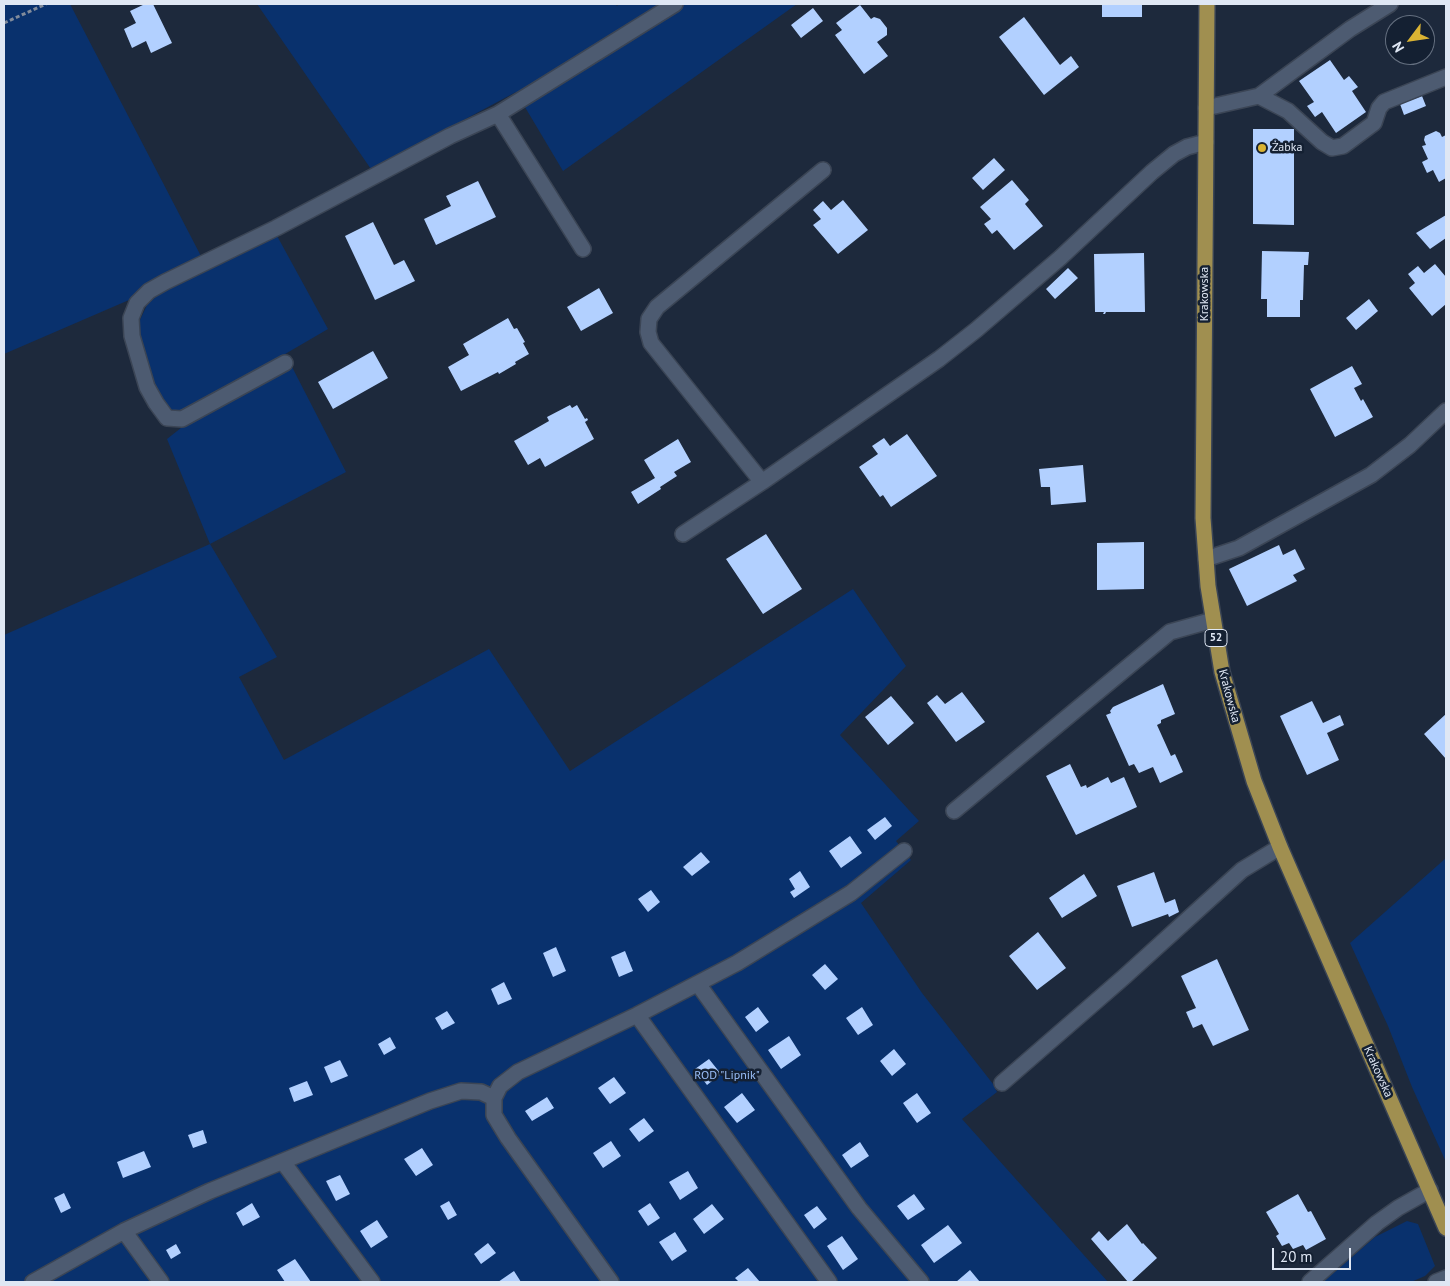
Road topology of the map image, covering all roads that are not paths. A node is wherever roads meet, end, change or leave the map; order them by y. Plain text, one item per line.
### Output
1 (675, 4) edge
2 (1207, 4) edge
3 (1390, 4) edge
4 (1446, 77) edge
5 (1259, 96) junction
6 (1206, 108) junction
7 (498, 114) junction
8 (1206, 142) junction
9 (822, 170) dead end
10 (583, 249) dead end
11 (285, 362) dead end
12 (1446, 411) edge
13 (762, 482) junction
14 (683, 534) dead end
15 (1206, 559) junction
16 (1213, 620) junction
17 (954, 811) dead end
18 (1280, 847) junction
19 (904, 851) dead end
20 (698, 984) junction
21 (637, 1015) junction
22 (1002, 1082) dead end
23 (494, 1098) junction
24 (283, 1162) junction
25 (1430, 1190) junction
26 (1446, 1228) edge
27 (124, 1231) junction
28 (1446, 1278) edge
29 (33, 1282) edge
30 (161, 1282) edge
31 (372, 1282) edge
32 (612, 1282) edge
33 (829, 1282) edge
34 (921, 1282) edge
35 (1310, 1282) edge
36 (1436, 1282) edge

1 - 7 street
2 - 6 main road, Krakowska / 52
3 - 5 street
4 - 5 street
5 - 6 street
6 - 8 main road, Krakowska / 52
7 - 10 street
7 - 11 street
8 - 13 street
8 - 15 main road, Krakowska / 52
9 - 13 street
12 - 15 street
13 - 14 street
15 - 16 main road, Krakowska / 52
16 - 17 street
16 - 18 main road, Krakowska / 52
18 - 22 street
18 - 25 main road, Krakowska / 52
19 - 20 street
20 - 21 street
20 - 34 street
21 - 23 street
21 - 33 street
23 - 24 street
23 - 32 street
24 - 27 street
24 - 31 street
25 - 26 main road, Krakowska / 52
25 - 35 street
27 - 29 street
27 - 30 street
28 - 36 street

